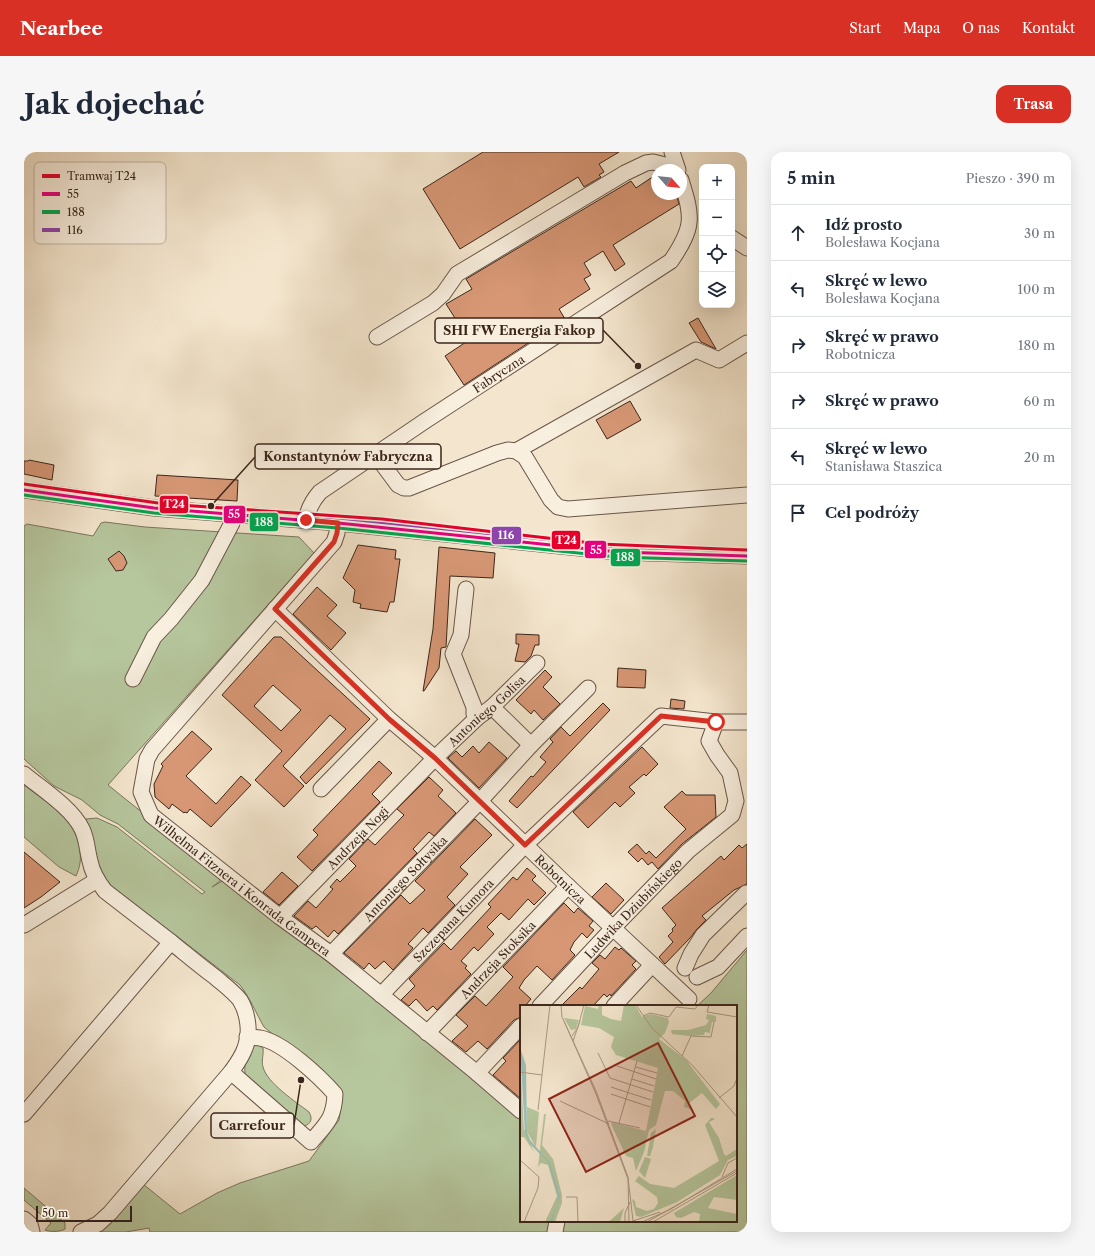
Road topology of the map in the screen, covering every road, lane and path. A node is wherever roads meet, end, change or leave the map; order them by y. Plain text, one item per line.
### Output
1 (672, 152) edge
2 (646, 158) edge
3 (664, 164) edge
4 (676, 164) edge
5 (687, 199) edge
6 (696, 226) edge
7 (735, 240) edge
8 (747, 248) edge
9 (377, 337) dead end
10 (747, 342) edge
11 (516, 451) junction
12 (375, 454) junction
13 (24, 490) edge
14 (747, 495) edge
15 (233, 514) junction
16 (306, 520) junction
17 (338, 523) junction
18 (747, 556) edge
19 (466, 589) dead end
20 (275, 609) junction
21 (537, 663) dead end
22 (133, 679) dead end
23 (588, 688) dead end
24 (492, 707) junction
25 (477, 718) junction
26 (389, 719) junction
27 (716, 722) junction
28 (747, 722) edge
29 (531, 745) junction
30 (435, 758) junction
31 (24, 774) edge
32 (321, 789) dead end
33 (479, 802) junction
34 (525, 845) junction
35 (97, 880) junction
36 (568, 886) junction
37 (746, 893) edge
38 (280, 917) junction
39 (24, 925) edge
40 (613, 928) junction
41 (747, 936) edge
42 (171, 942) junction
43 (331, 954) junction
44 (652, 964) junction
45 (684, 968) junction
46 (665, 977) junction
47 (697, 977) junction
48 (381, 995) junction
49 (687, 1003) edge
50 (541, 1005) edge
51 (615, 1005) edge
52 (520, 1027) edge
53 (427, 1033) junction
54 (247, 1037) junction
55 (231, 1072) junction
56 (477, 1073) junction
57 (520, 1109) edge
58 (24, 1114) edge
59 (24, 1219) edge
60 (557, 1222) edge
61 (32, 1232) edge
62 (81, 1232) edge
63 (555, 1232) edge

1 - 4 street, Fabryczna
2 - 3 street
2 - 9 street
5 - 6 street, Fabryczna
6 - 12 street, Fabryczna
7 - 8 street
10 - 11 street
11 - 12 street
11 - 14 street
12 - 16 street, Fabryczna
13 - 15 street
15 - 16 street
15 - 22 street
16 - 17 street
17 - 18 street
17 - 20 street, Wilhelma Fitznera i Konrada Gampera
19 - 25 street
20 - 26 street, Robotnicza
20 - 38 street, Wilhelma Fitznera i Konrada Gampera
21 - 24 street, Antoniego Golisa
23 - 29 street, Antoniego Sołtysika
24 - 25 street, Antoniego Golisa
24 - 29 street
25 - 30 street, Antoniego Golisa
26 - 30 street, Robotnicza
26 - 32 street
27 - 28 street, Szczepana Kumora
27 - 34 street, Szczepana Kumora
27 - 40 street, Ludwika Dziubińskiego
29 - 33 street, Antoniego Sołtysika
30 - 33 street, Robotnicza
30 - 38 street, Andrzeja Nogi
31 - 35 street
33 - 34 street, Robotnicza
33 - 43 street, Antoniego Sołtysika
34 - 36 street, Robotnicza
34 - 48 street, Szczepana Kumora
35 - 39 street
35 - 42 street
36 - 40 street, Robotnicza
36 - 53 street, Andrzeja Stoksika
37 - 45 street
38 - 43 street, Wilhelma Fitznera i Konrada Gampera
40 - 44 street, Robotnicza
40 - 50 street, Ludwika Dziubińskiego
41 - 47 street
42 - 54 street
42 - 58 street
43 - 48 street, Wilhelma Fitznera i Konrada Gampera
44 - 46 street, Robotnicza
44 - 51 street
45 - 46 street
45 - 47 street
46 - 49 street, Robotnicza
47 - 49 street
48 - 53 street, Wilhelma Fitznera i Konrada Gampera
52 - 56 street
53 - 56 street, Wilhelma Fitznera i Konrada Gampera
54 - 55 street
54 - 55 street
55 - 62 street
56 - 57 street, Wilhelma Fitznera i Konrada Gampera
59 - 61 street
60 - 63 street

